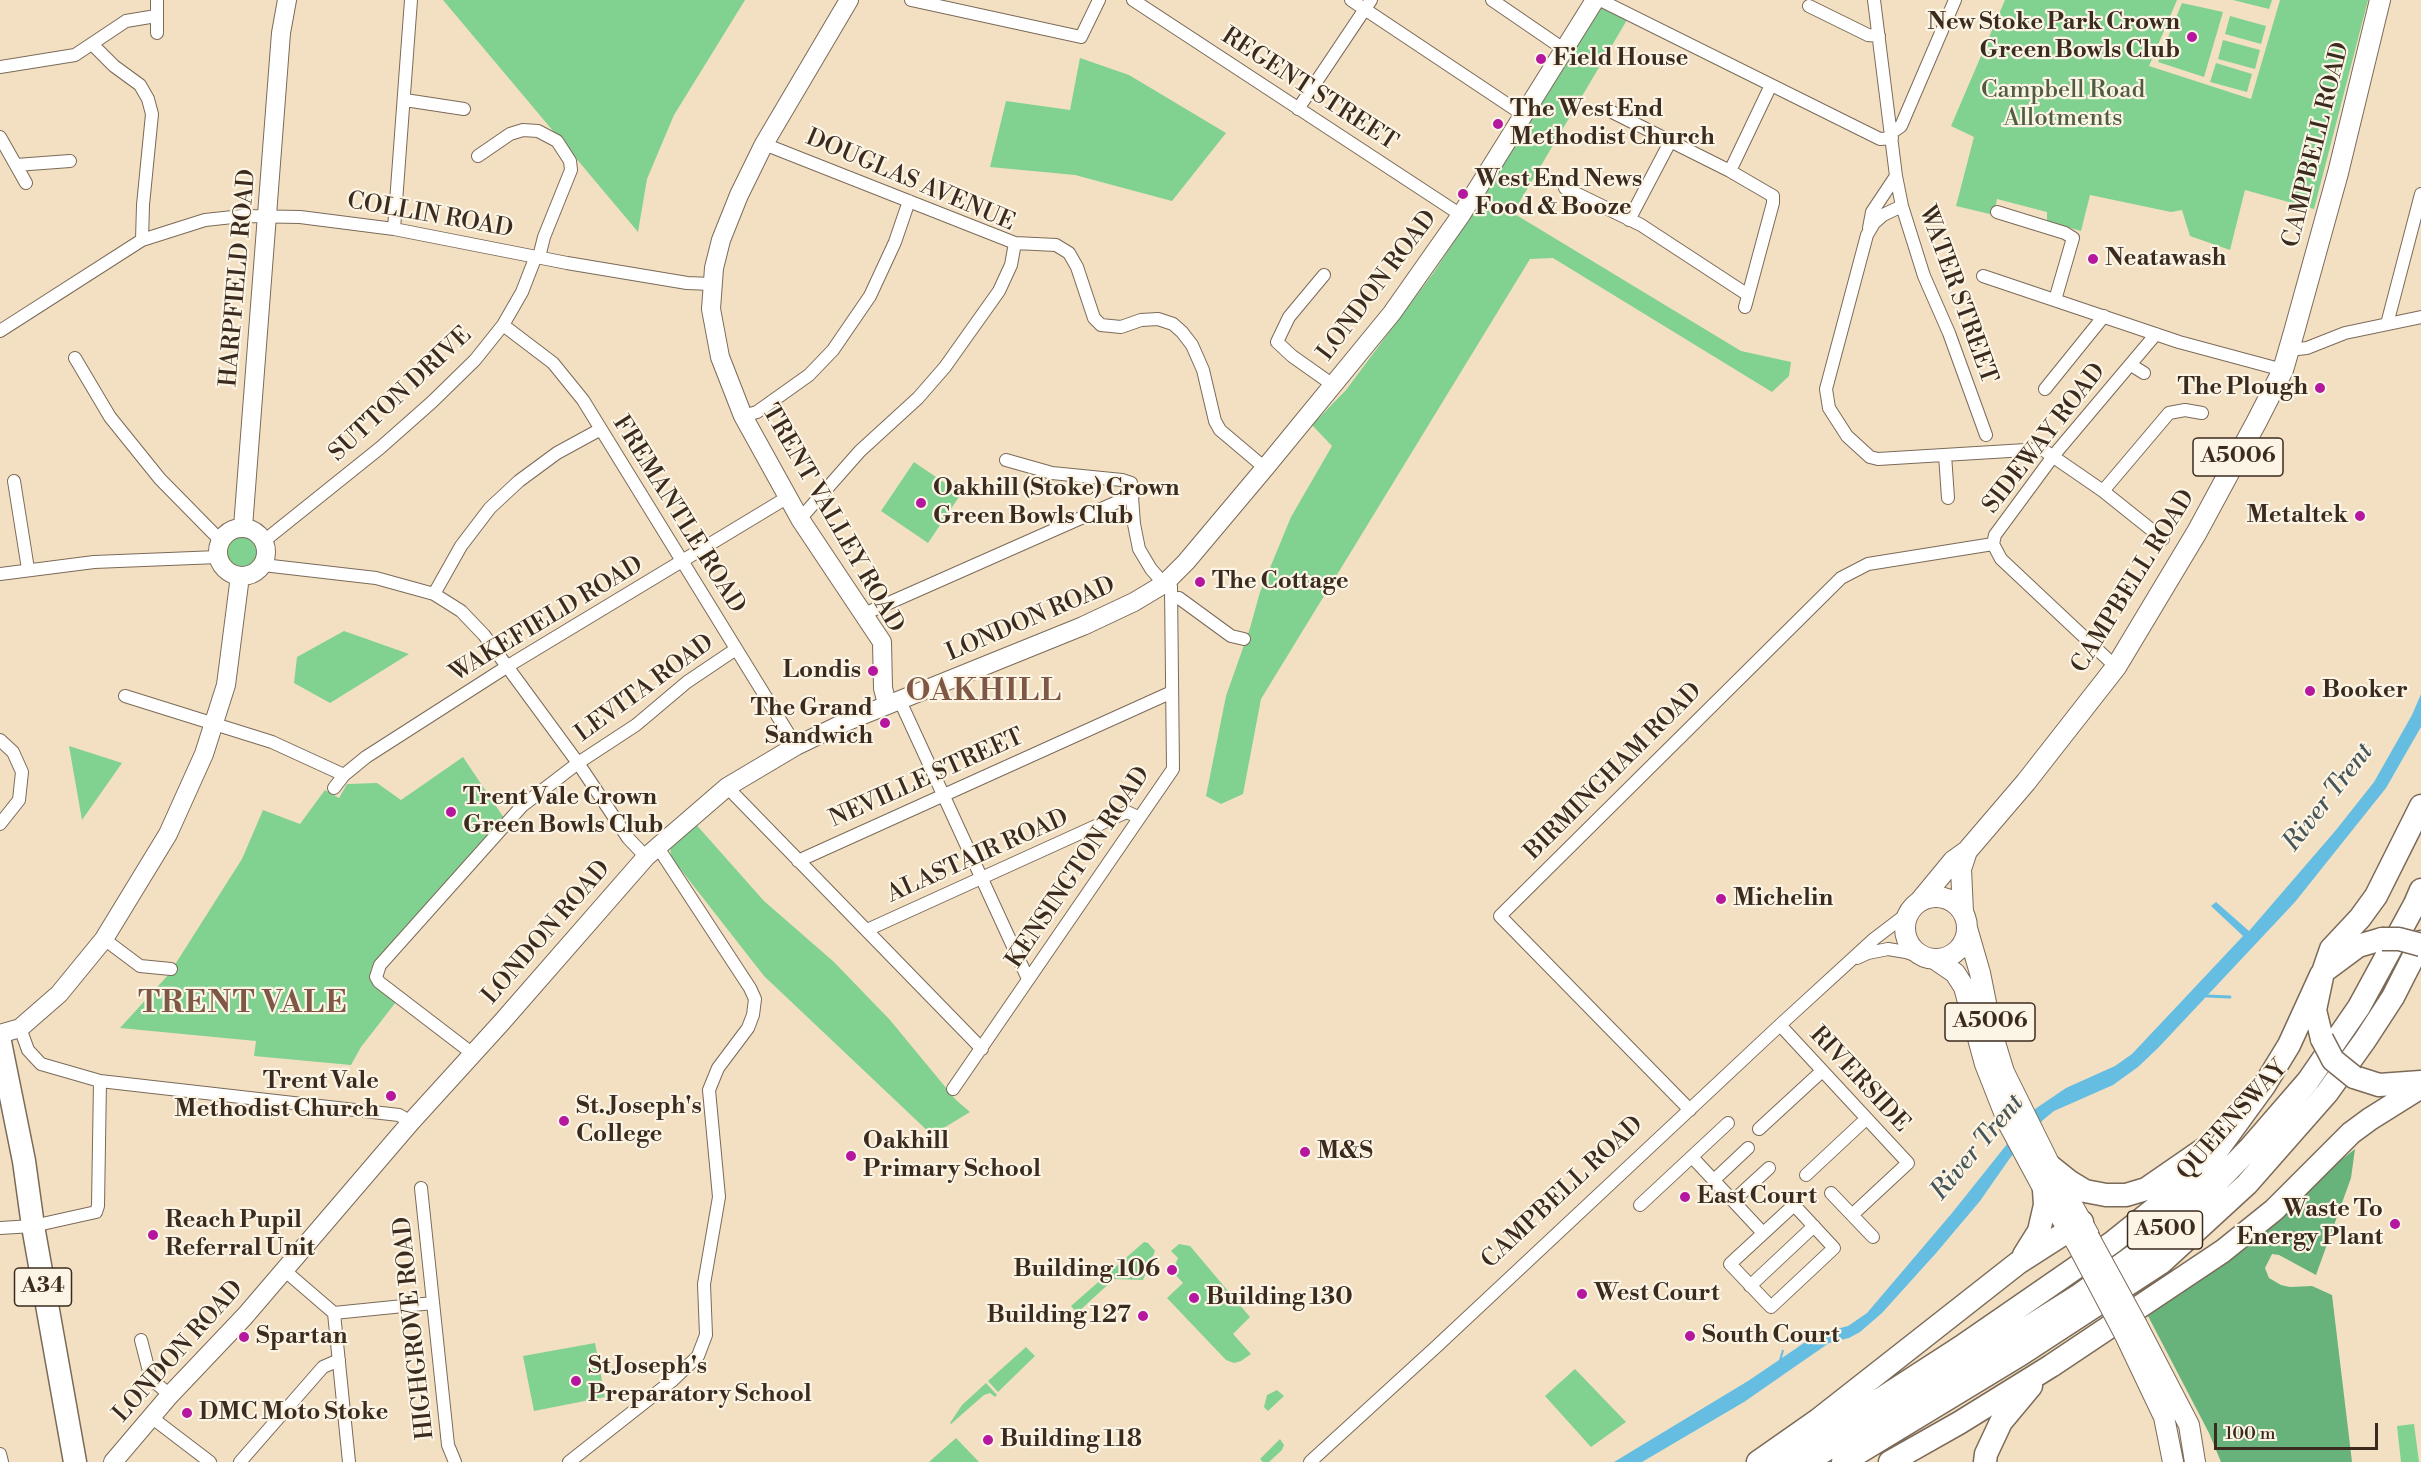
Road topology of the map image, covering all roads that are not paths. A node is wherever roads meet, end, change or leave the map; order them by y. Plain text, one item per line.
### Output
1 (157, 0) edge
2 (280, 0) edge
3 (287, 0) edge
4 (411, 0) edge
5 (849, 0) edge
6 (911, 0) edge
7 (1099, 0) edge
8 (1133, 0) edge
9 (1351, 0) edge
10 (1492, 0) edge
11 (1595, 0) edge
12 (1600, 0) edge
13 (1874, 0) edge
14 (1955, 0) edge
15 (2380, 0) edge
16 (1368, 5) edge
17 (1809, 6) dead end
18 (156, 16) junction
19 (157, 33) dead end
20 (282, 33) junction
21 (1879, 36) junction
22 (92, 44) junction
23 (1565, 50) junction
24 (0, 67) edge
25 (1771, 85) junction
26 (405, 100) junction
27 (464, 109) dead end
28 (1298, 109) junction
29 (1610, 111) dead end
30 (1525, 116) junction
31 (0, 136) edge
32 (1892, 136) junction
33 (1670, 142) junction
34 (764, 144) junction
35 (478, 156) dead end
36 (70, 161) dead end
37 (16, 165) junction
38 (1730, 171) junction
39 (1896, 176) junction
40 (26, 183) dead end
41 (1565, 188) dead end
42 (2421, 194) edge
43 (909, 201) junction
44 (1902, 206) junction
45 (1997, 212) dead end
46 (267, 215) junction
47 (1461, 215) junction
48 (1629, 220) junction
49 (394, 229) junction
50 (1867, 235) junction
51 (142, 240) junction
52 (1015, 243) junction
53 (537, 256) junction
54 (1324, 275) dead end
55 (1983, 276) dead end
56 (712, 285) junction
57 (1748, 295) junction
58 (2055, 300) junction
59 (1745, 308) dead end
60 (2104, 316) junction
61 (2421, 317) edge
62 (2387, 324) junction
63 (503, 325) junction
64 (0, 331) edge
65 (2156, 334) junction
66 (2288, 350) junction
67 (75, 358) dead end
68 (2131, 364) junction
69 (2283, 370) junction
70 (2144, 373) dead end
71 (1333, 386) junction
72 (2045, 389) dead end
73 (2202, 412) dead end
74 (742, 416) junction
75 (601, 429) junction
76 (1986, 435) dead end
77 (1945, 455) junction
78 (2054, 455) junction
79 (1006, 460) dead end
80 (1265, 468) junction
81 (14, 481) dead end
82 (2103, 491) junction
83 (1133, 495) junction
84 (788, 497) junction
85 (1948, 498) dead end
86 (800, 519) junction
87 (243, 527) junction
88 (2163, 539) dead end
89 (264, 541) junction
90 (1993, 544) junction
91 (219, 548) junction
92 (683, 562) junction
93 (263, 565) junction
94 (27, 569) junction
95 (0, 574) edge
96 (240, 576) junction
97 (1168, 587) junction
98 (434, 594) junction
99 (864, 615) junction
100 (1244, 639) dead end
101 (736, 649) junction
102 (508, 666) junction
103 (2116, 667) junction
104 (1172, 692) junction
105 (125, 696) dead end
106 (893, 703) junction
107 (214, 723) junction
108 (0, 740) edge
109 (796, 746) junction
110 (578, 763) junction
111 (344, 775) junction
112 (727, 786) junction
113 (334, 788) dead end
114 (943, 794) junction
115 (2421, 806) edge
116 (1138, 818) junction
117 (0, 824) edge
118 (1967, 851) junction
119 (652, 852) junction
120 (798, 861) junction
121 (981, 879) junction
122 (2421, 890) edge
123 (1914, 907) junction
124 (1965, 920) junction
125 (867, 930) junction
126 (104, 939) junction
127 (2421, 944) edge
128 (1930, 959) junction
129 (1851, 961) junction
130 (171, 969) dead end
131 (2322, 974) junction
132 (1028, 979) junction
133 (1779, 1025) junction
134 (20, 1028) junction
135 (0, 1034) edge
136 (0, 1042) edge
137 (982, 1049) junction
138 (473, 1054) junction
139 (1822, 1071) junction
140 (100, 1081) junction
141 (2421, 1082) edge
142 (2421, 1087) edge
143 (953, 1089) dead end
144 (1690, 1110) junction
145 (2246, 1111) junction
146 (7, 1113) edge
147 (1866, 1119) junction
148 (2016, 1119) junction
149 (411, 1122) junction
150 (1728, 1124) dead end
151 (1759, 1129) dead end
152 (1748, 1148) dead end
153 (1692, 1157) junction
154 (1769, 1168) dead end
155 (2044, 1172) junction
156 (1806, 1175) dead end
157 (1714, 1180) junction
158 (421, 1188) dead end
159 (1831, 1193) dead end
160 (1734, 1201) junction
161 (1640, 1205) dead end
162 (1852, 1215) junction
163 (33, 1226) junction
164 (1814, 1226) junction
165 (0, 1228) edge
166 (1763, 1233) junction
167 (2079, 1233) junction
168 (1873, 1237) dead end
169 (2018, 1263) junction
170 (284, 1270) junction
171 (1750, 1286) junction
172 (433, 1303) junction
173 (334, 1313) junction
174 (2130, 1329) junction
175 (141, 1340) dead end
176 (339, 1360) junction
177 (2051, 1366) junction
178 (170, 1395) junction
179 (151, 1417) junction
180 (0, 1454) edge
181 (2, 1462) edge
182 (75, 1462) edge
183 (113, 1462) edge
184 (210, 1462) edge
185 (240, 1462) edge
186 (349, 1462) edge
187 (455, 1462) edge
188 (569, 1462) edge
189 (1310, 1462) edge
190 (1758, 1462) edge
191 (1775, 1462) edge
192 (1805, 1462) edge
193 (1843, 1462) edge
194 (1890, 1462) edge
195 (1985, 1462) edge
196 (2173, 1462) edge
197 (2195, 1462) edge

1 - 18 street
2 - 20 main road, HARPFIELD ROAD
3 - 20 main road, HARPFIELD ROAD
4 - 26 street
5 - 34 main road, TRENT VALLEY ROAD
6 - 7 street
8 - 28 street, REGENT STREET
9 - 16 street
10 - 23 street
11 - 23 main road, LONDON ROAD
12 - 25 street
13 - 21 street, WATER STREET
14 - 32 street
15 - 66 main road, CAMPBELL ROAD / A5006
16 - 28 street
16 - 30 street
17 - 21 street
18 - 19 street
18 - 22 street
20 - 46 main road, HARPFIELD ROAD
21 - 32 street, WATER STREET
22 - 24 street
22 - 51 street
23 - 30 main road, LONDON ROAD
25 - 32 street
25 - 38 street
26 - 27 street
26 - 49 street
28 - 47 street, REGENT STREET
29 - 33 street
30 - 47 main road, LONDON ROAD
31 - 37 street
32 - 39 street, WATER STREET
33 - 38 street
33 - 48 street
34 - 43 street, DOUGLAS AVENUE
34 - 56 main road, TRENT VALLEY ROAD
35 - 53 street, SUTTON DRIVE
36 - 37 street
37 - 40 street
38 - 57 street
39 - 44 street, WATER STREET
39 - 50 street
41 - 48 street
42 - 62 street
43 - 52 street, DOUGLAS AVENUE
43 - 74 street
44 - 50 street
44 - 76 street, WATER STREET
45 - 58 street
46 - 49 street, COLLIN ROAD
46 - 51 street, COLLIN ROAD
46 - 87 main road, HARPFIELD ROAD
47 - 71 main road, LONDON ROAD
48 - 57 street
49 - 53 street, COLLIN ROAD
50 - 77 street
51 - 64 street, COLLIN ROAD
52 - 80 street
52 - 86 street, DOUGLAS AVENUE
53 - 56 street, COLLIN ROAD
53 - 63 street, SUTTON DRIVE
54 - 71 street
55 - 58 street
56 - 74 main road, TRENT VALLEY ROAD
57 - 59 street
58 - 60 street
60 - 65 street
60 - 72 street
61 - 62 street
62 - 66 street
63 - 75 street, FREMANTLE ROAD
63 - 89 street, SUTTON DRIVE
65 - 68 street, SIDEWAY ROAD
65 - 69 street
66 - 69 main road, CAMPBELL ROAD / A5006
67 - 91 street
68 - 70 street, SIDEWAY ROAD
68 - 78 street, SIDEWAY ROAD
69 - 103 main road, CAMPBELL ROAD / A5006
71 - 80 main road, LONDON ROAD
73 - 82 street
74 - 84 main road, TRENT VALLEY ROAD
75 - 92 street, FREMANTLE ROAD
75 - 98 street
77 - 78 street
77 - 85 street
78 - 82 street
78 - 90 street, SIDEWAY ROAD
79 - 83 street
80 - 97 main road, LONDON ROAD
81 - 94 street
82 - 88 street
83 - 97 street
83 - 99 street
84 - 86 main road, TRENT VALLEY ROAD
84 - 92 street, WAKEFIELD ROAD
86 - 99 main road, TRENT VALLEY ROAD
87 - 89 main road
87 - 91 main road
89 - 93 main road
90 - 103 street, SIDEWAY ROAD
90 - 144 street, BIRMINGHAM ROAD
91 - 94 street
91 - 96 main road
92 - 101 street, FREMANTLE ROAD
92 - 102 street, WAKEFIELD ROAD
93 - 96 main road
93 - 98 street
94 - 95 street
96 - 107 main road
97 - 100 street
97 - 104 street, KENSINGTON ROAD
97 - 106 main road, LONDON ROAD
98 - 102 street
99 - 106 main road, TRENT VALLEY ROAD
101 - 109 street, FREMANTLE ROAD
101 - 110 street, LEVITA ROAD
102 - 110 street
102 - 111 street, WAKEFIELD ROAD
103 - 118 main road, CAMPBELL ROAD / A5006
104 - 114 street, NEVILLE STREET
104 - 116 street, KENSINGTON ROAD
105 - 107 street
106 - 109 main road, LONDON ROAD
106 - 114 street
107 - 111 street
107 - 126 main road
108 - 117 street
109 - 112 main road, LONDON ROAD
110 - 119 street
110 - 138 street, LEVITA ROAD
111 - 113 street, WAKEFIELD ROAD
112 - 119 main road, LONDON ROAD
112 - 120 street
114 - 120 street, NEVILLE STREET
114 - 121 street
115 - 131 highway
116 - 121 street, ALASTAIR ROAD
116 - 132 street, KENSINGTON ROAD
118 - 123 main road, CAMPBELL ROAD / A5006
118 - 124 main road, CAMPBELL ROAD / A5006
119 - 138 main road, LONDON ROAD
119 - 188 street
120 - 125 street
121 - 125 street, ALASTAIR ROAD
121 - 132 street
122 - 192 highway, QUEENSWAY / A500
123 - 124 main road
123 - 128 main road
123 - 129 street, CAMPBELL ROAD
124 - 128 main road
124 - 148 main road, A5006
125 - 137 street
126 - 130 street
126 - 134 main road
127 - 131 highway, bridge
127 - 193 highway, QUEENSWAY / A500
128 - 129 street, CAMPBELL ROAD
128 - 148 main road, A5006
129 - 133 street, CAMPBELL ROAD
131 - 141 highway, bridge
131 - 145 highway
132 - 137 street, KENSINGTON ROAD
133 - 139 street, RIVERSIDE
133 - 144 street, CAMPBELL ROAD
134 - 135 main road
134 - 140 street
136 - 146 highway, A34
137 - 143 street, KENSINGTON ROAD
138 - 149 main road, LONDON ROAD
139 - 147 street, RIVERSIDE
139 - 151 street
140 - 149 street
140 - 163 street
142 - 177 highway
144 - 189 street, CAMPBELL ROAD
145 - 155 highway
145 - 191 highway
146 - 163 highway, A34
147 - 156 street
147 - 162 street, RIVERSIDE
148 - 155 main road, A5006
149 - 170 main road, LONDON ROAD
150 - 153 street
152 - 157 street
153 - 157 street
153 - 161 street
154 - 160 street
155 - 167 main road, A5006
155 - 169 highway
157 - 160 street
158 - 172 street, HIGHGROVE ROAD
159 - 162 street
160 - 166 street
162 - 168 street
163 - 165 street
163 - 182 highway, A34
164 - 166 street
164 - 171 street
164 - 171 street
166 - 171 street
167 - 169 highway
167 - 174 main road, A5006, bridge
169 - 190 highway
170 - 173 street
170 - 178 main road, LONDON ROAD
172 - 173 street
172 - 187 street, HIGHGROVE ROAD
173 - 176 street
174 - 196 main road, A5006
174 - 197 main road, A5006
175 - 178 street
176 - 185 street
176 - 186 street
177 - 194 highway
177 - 195 highway
178 - 179 main road, LONDON ROAD
179 - 183 main road, LONDON ROAD
179 - 184 street
180 - 181 street

